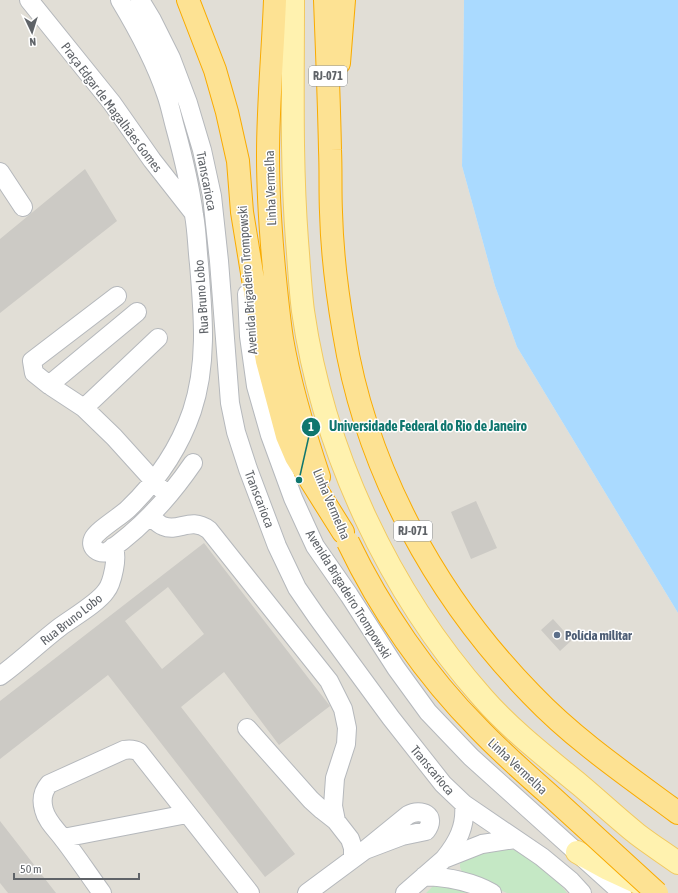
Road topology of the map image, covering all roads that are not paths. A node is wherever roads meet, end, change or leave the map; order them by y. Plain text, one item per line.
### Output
1 (29, 0) edge
2 (120, 0) edge
3 (140, 0) edge
4 (188, 0) edge
5 (197, 0) edge
6 (275, 0) edge
7 (293, 0) edge
8 (325, 0) edge
9 (344, 0) edge
10 (215, 70) junction
11 (330, 152) junction
12 (0, 172) edge
13 (23, 208) dead end
14 (242, 212) junction
15 (194, 214) junction
16 (117, 296) dead end
17 (137, 312) dead end
18 (158, 338) dead end
19 (49, 385) junction
20 (84, 408) junction
21 (193, 463) dead end
22 (154, 481) junction
23 (168, 496) junction
24 (150, 516) junction
25 (345, 537) junction
26 (113, 547) junction
27 (0, 676) edge
28 (246, 728) dead end
29 (464, 804) junction
30 (678, 813) edge
31 (188, 814) junction
32 (336, 821) junction
33 (63, 838) junction
34 (515, 839) junction
35 (577, 852) junction
36 (444, 859) junction
37 (678, 863) edge
38 (424, 876) junction
39 (102, 893) edge
40 (250, 893) edge
41 (307, 893) edge
42 (405, 893) edge
43 (492, 893) edge
44 (582, 893) edge
45 (622, 893) edge
46 (656, 893) edge
47 (662, 893) edge

1 - 15 street, Praça Edgar de Magalhães Gomes
2 - 15 street, Rua Bruno Lobo
3 - 29 street, Transcarioca
4 - 10 highway, Avenida Brigadeiro Trompowski
5 - 10 highway
6 - 25 highway, Linha Vermelha
7 - 37 main road, Linha Vermelha
8 - 11 highway, RJ-071
9 - 11 highway
10 - 14 highway, Avenida Brigadeiro Trompowski
11 - 30 highway, RJ-071
12 - 13 street
14 - 25 highway
14 - 35 street, Avenida Brigadeiro Trompowski
15 - 22 street, Rua Bruno Lobo
16 - 19 street
17 - 19 street
18 - 20 street
19 - 20 street
20 - 22 street
21 - 23 street
22 - 23 street
22 - 26 street, Rua Bruno Lobo
23 - 24 street
24 - 26 street
24 - 32 street
25 - 46 highway, Linha Vermelha, bridge
26 - 27 street, Rua Bruno Lobo
28 - 32 street
29 - 34 street, Transcarioca
29 - 36 street
31 - 33 street
31 - 33 street
31 - 40 street
32 - 41 street
33 - 39 street
34 - 36 street
34 - 44 street, Transcarioca
35 - 45 street, Avenida Brigadeiro Trompowski
35 - 47 main road
36 - 38 street
38 - 42 street
38 - 43 street

